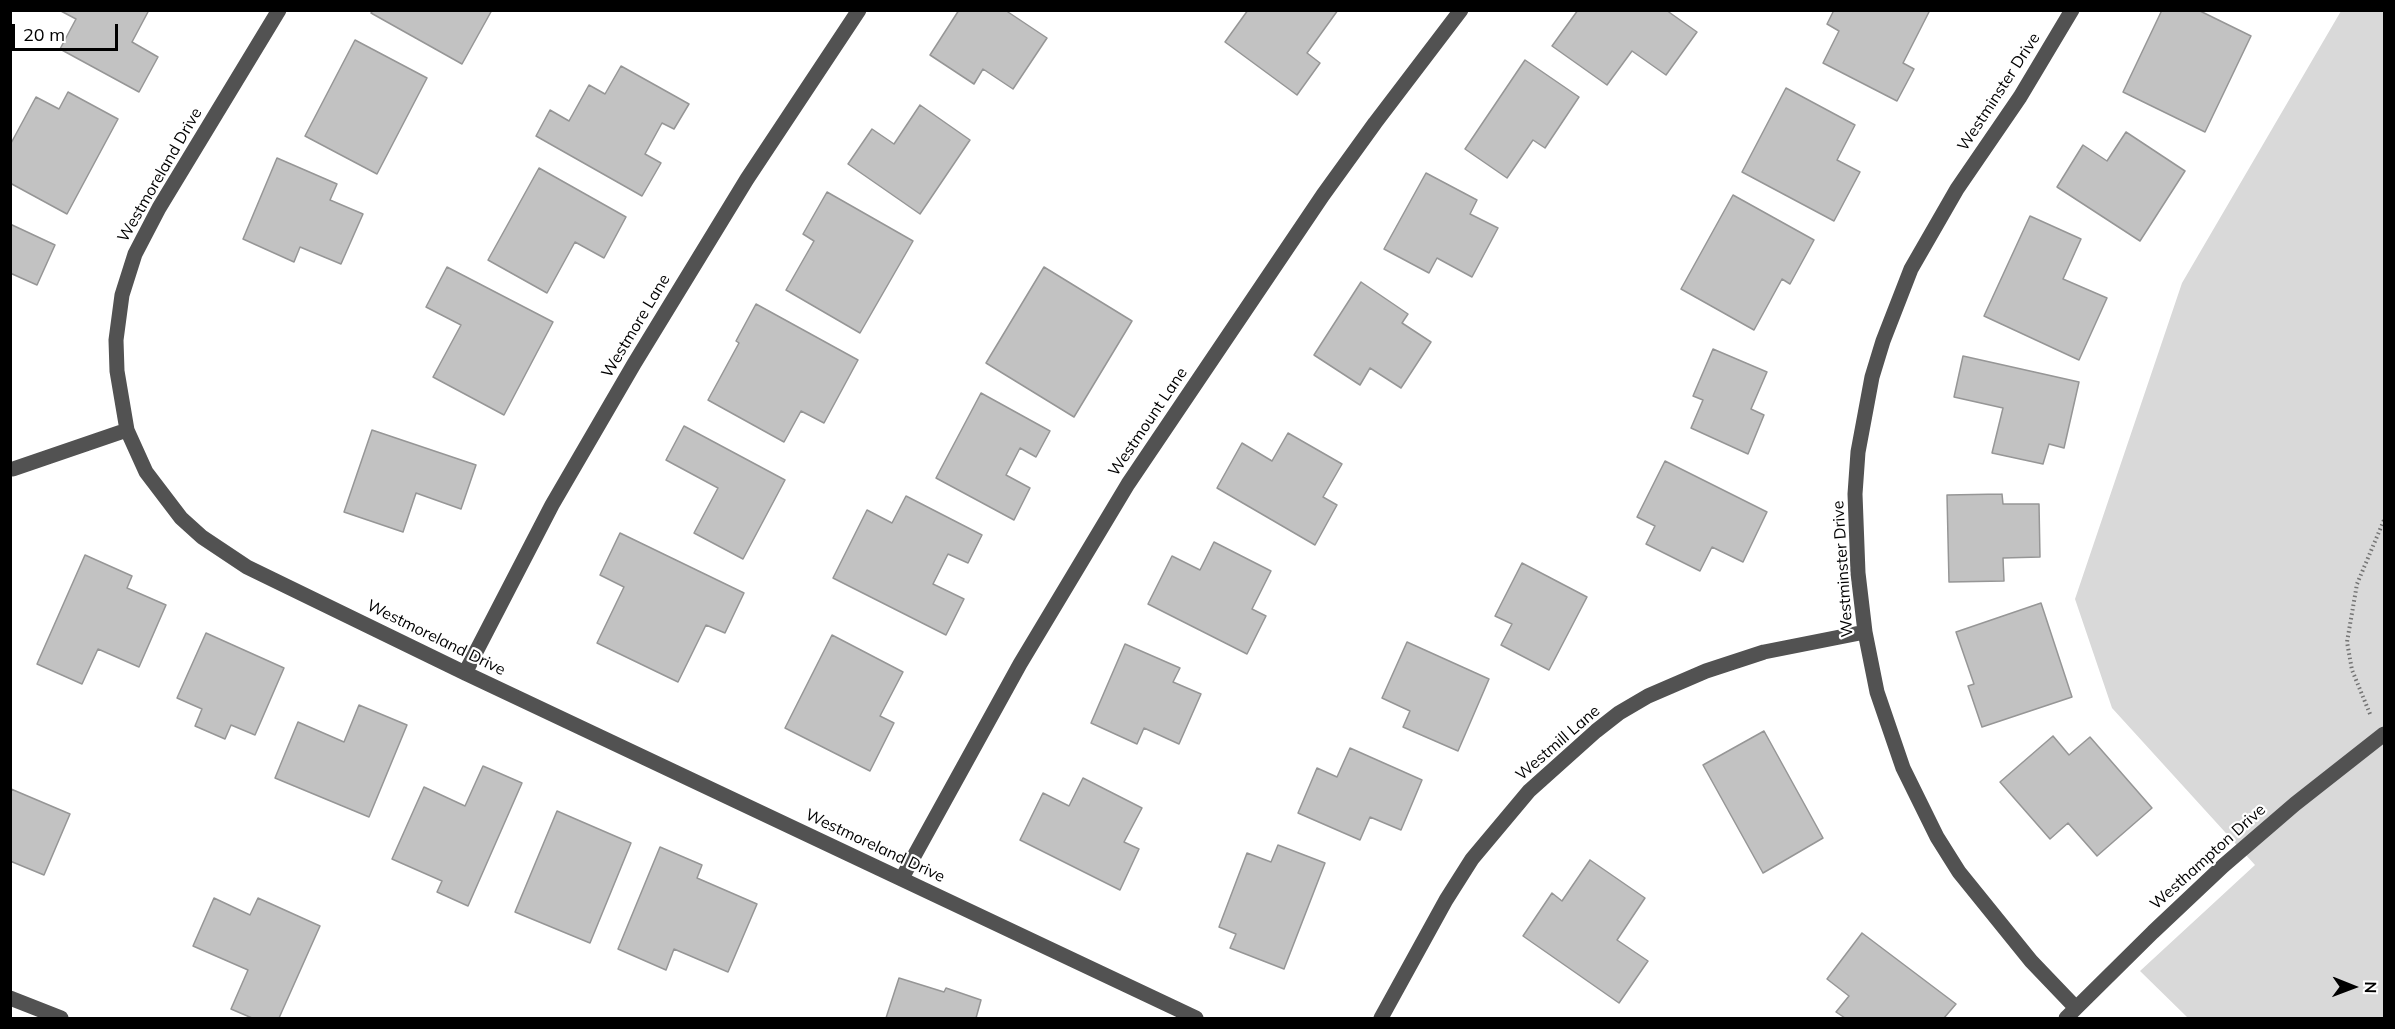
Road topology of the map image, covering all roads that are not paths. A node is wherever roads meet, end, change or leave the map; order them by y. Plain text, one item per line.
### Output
1 (279, 10) edge
2 (859, 10) edge
3 (1461, 10) edge
4 (2072, 10) edge
5 (127, 430) junction
6 (13, 469) dead end
7 (1865, 632) junction
8 (465, 673) junction
9 (2382, 736) edge
10 (902, 878) junction
11 (10, 998) edge
12 (2072, 1013) edge
13 (61, 1018) edge
14 (1196, 1018) edge
15 (1381, 1018) edge

1 - 5 street, Westmoreland Drive
2 - 8 street, Westmore Lane
3 - 10 street, Westmount Lane
4 - 7 street, Westminster Drive
5 - 6 street
5 - 8 street, Westmoreland Drive
7 - 12 street, Westminster Drive
7 - 15 street, Westmill Lane
8 - 10 street, Westmoreland Drive
9 - 12 street, Westhampton Drive
10 - 14 street, Westmoreland Drive
11 - 13 street

